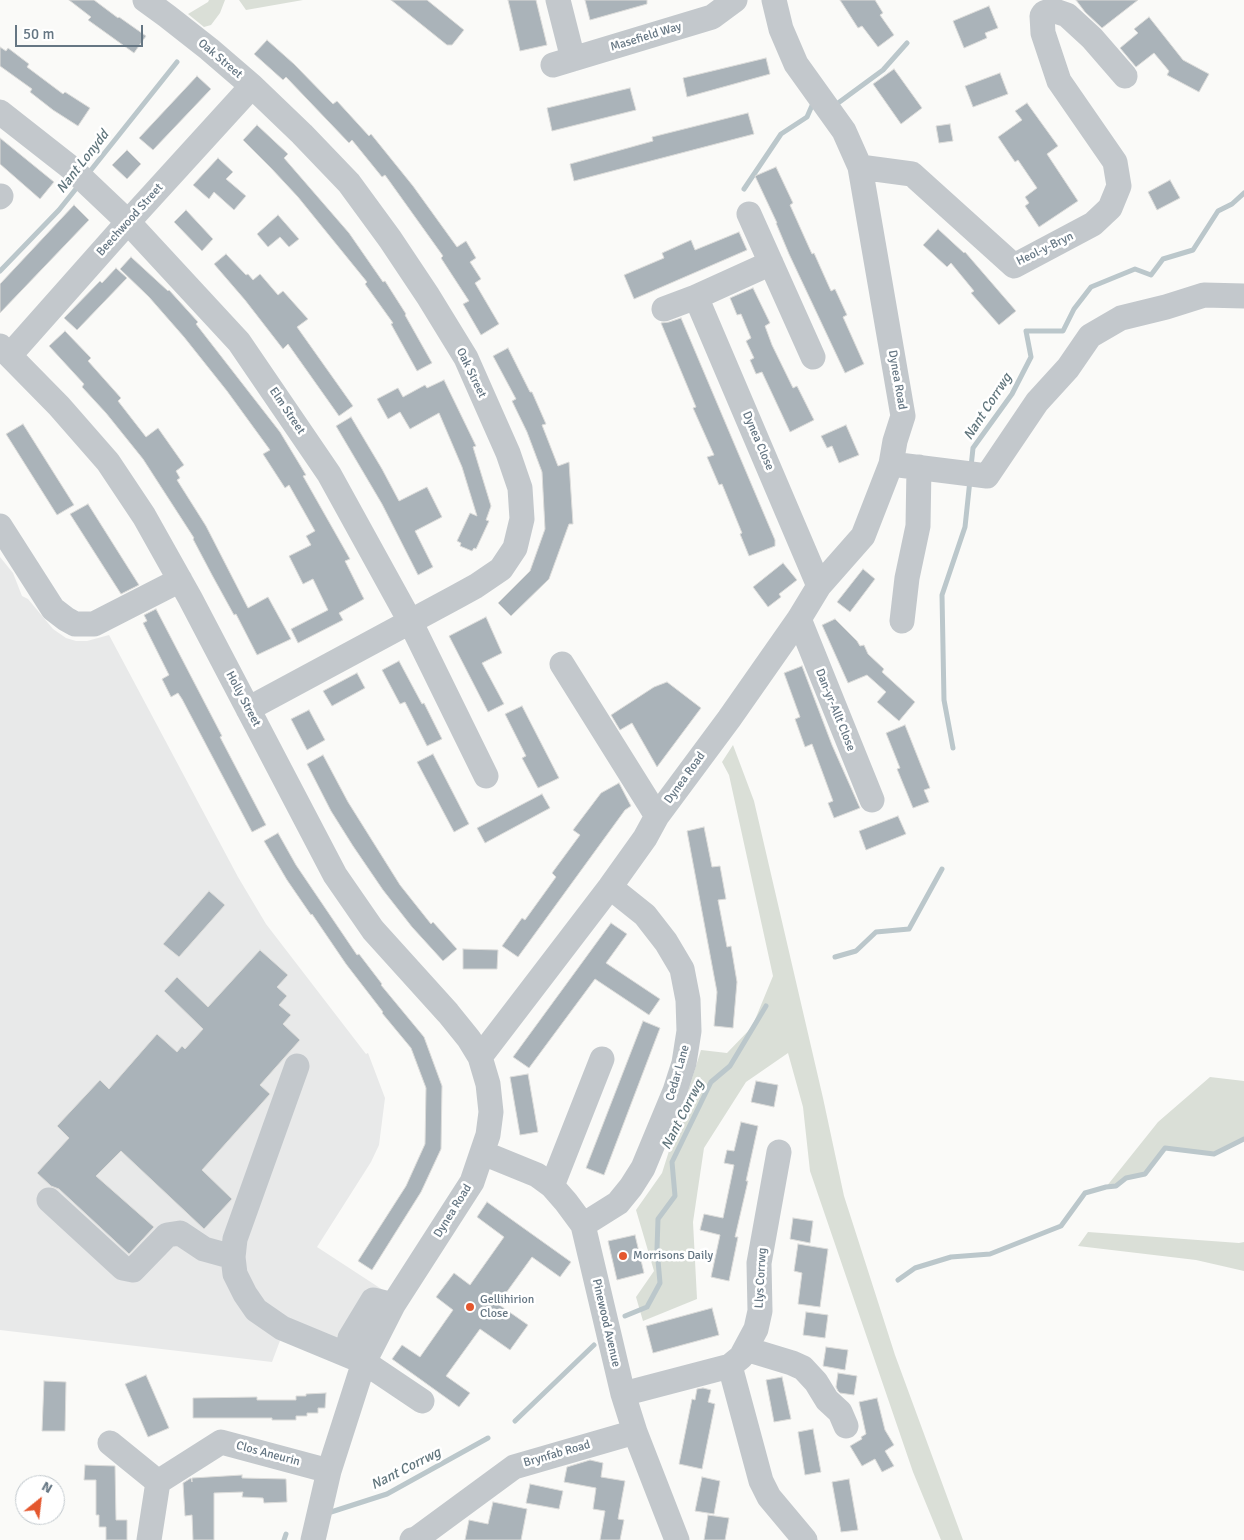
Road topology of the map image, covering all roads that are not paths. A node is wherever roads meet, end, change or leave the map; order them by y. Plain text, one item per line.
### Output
1 (145, 0) edge
2 (558, 0) edge
3 (735, 0) edge
4 (774, 0) edge
5 (1125, 76) dead end
6 (252, 86) junction
7 (0, 112) edge
8 (860, 167) junction
9 (749, 214) dead end
10 (128, 222) junction
11 (771, 263) junction
12 (1244, 296) edge
13 (696, 297) junction
14 (664, 309) dead end
15 (5, 351) edge
16 (813, 357) dead end
17 (891, 464) junction
18 (919, 467) junction
19 (0, 526) edge
20 (180, 580) junction
21 (819, 586) junction
22 (799, 620) junction
23 (902, 620) dead end
24 (410, 621) junction
25 (562, 664) dead end
26 (248, 709) junction
27 (486, 776) dead end
28 (872, 800) dead end
29 (657, 816) junction
30 (610, 887) junction
31 (480, 1057) junction
32 (602, 1059) dead end
33 (298, 1066) dead end
34 (779, 1152) dead end
35 (483, 1153) junction
36 (552, 1186) junction
37 (49, 1200) dead end
38 (583, 1225) junction
39 (233, 1257) junction
40 (738, 1357) junction
41 (356, 1359) junction
42 (623, 1394) junction
43 (422, 1401) dead end
44 (846, 1426) dead end
45 (635, 1432) junction
46 (110, 1442) dead end
47 (329, 1470) junction
48 (158, 1482) junction
49 (149, 1540) edge
50 (313, 1540) edge
51 (412, 1540) edge
52 (677, 1540) edge
53 (804, 1540) edge

1 - 6 street, Oak Street
2 - 3 street, Masefield Way
4 - 8 street, Dynea Road
5 - 8 street, Heol-y-Bryn
6 - 10 street, Beechwood Street
6 - 24 street, Oak Street
7 - 10 street, Elm Street
8 - 17 street, Dynea Road
9 - 11 street
10 - 15 street, Beechwood Street
10 - 24 street, Elm Street
11 - 13 street
11 - 16 street
12 - 18 street
13 - 14 street
13 - 21 street, Dynea Close
15 - 20 street, Holly Street
17 - 18 street
17 - 21 street, Dynea Road
18 - 23 street
19 - 20 street
20 - 26 street, Holly Street
21 - 22 street, Dynea Road
22 - 28 street, Dan-yr-Allt Close
22 - 29 street, Dynea Road
24 - 26 street, Oak Street
24 - 27 street, Elm Street
25 - 29 street
26 - 31 street, Holly Street
29 - 30 street, Dynea Road
30 - 31 street, Dynea Road
30 - 38 street, Cedar Lane
31 - 35 street, Dynea Road
32 - 36 street
33 - 39 street
34 - 40 street, Llys Corrwg
35 - 36 street, Pinewood Avenue
35 - 41 street, Dynea Road
36 - 38 street, Pinewood Avenue
37 - 39 street
38 - 42 street, Pinewood Avenue
39 - 41 street
40 - 42 street
40 - 44 street
40 - 53 street
41 - 43 street
41 - 47 street, Dynea Road
42 - 45 street, Pinewood Avenue
45 - 51 street, Brynfab Road
45 - 52 street, Pinewood Avenue
46 - 48 street
47 - 48 street, Clos Aneurin
47 - 50 street, Dynea Road
48 - 49 street

